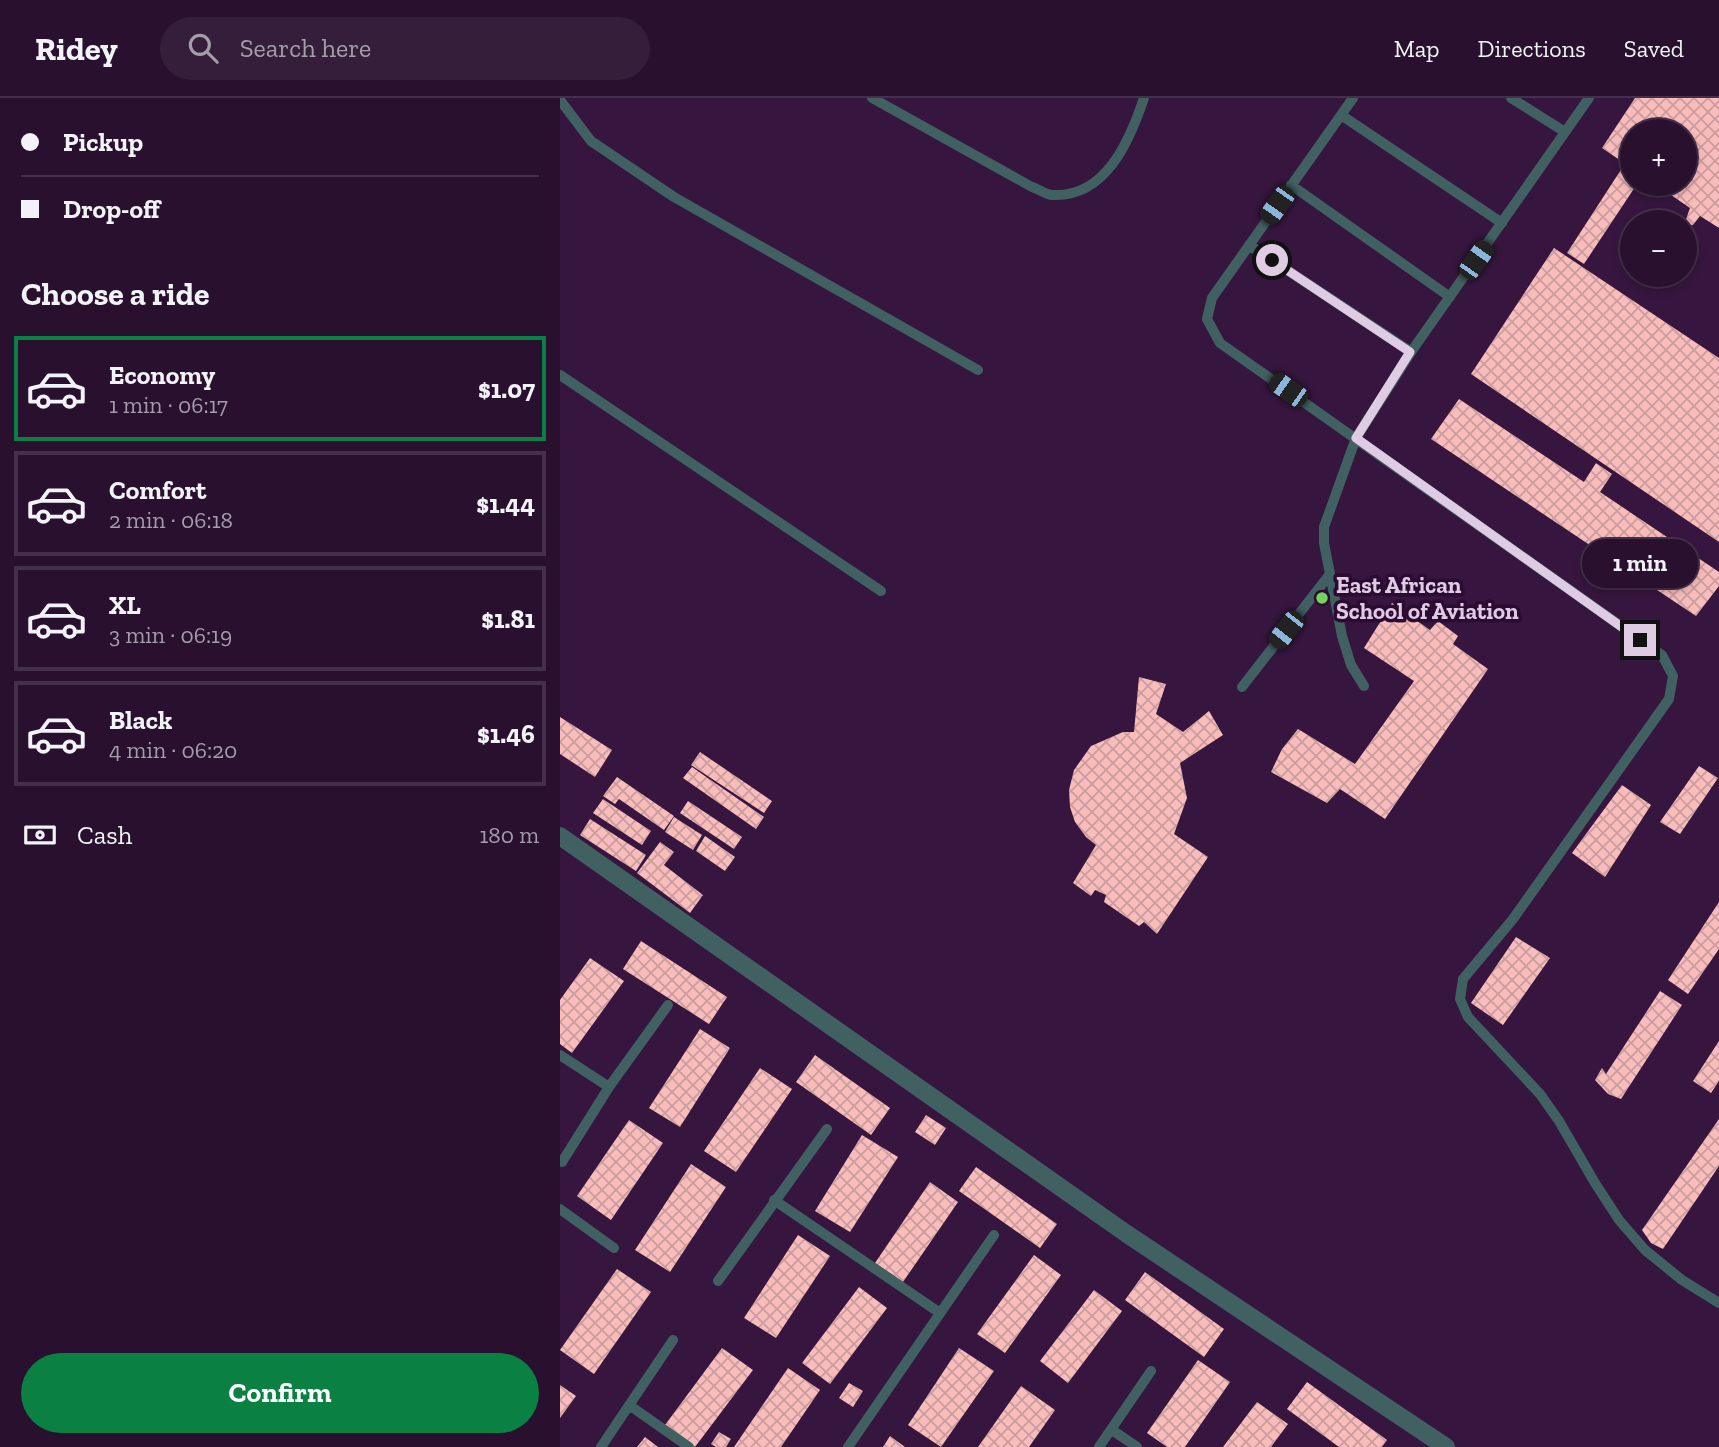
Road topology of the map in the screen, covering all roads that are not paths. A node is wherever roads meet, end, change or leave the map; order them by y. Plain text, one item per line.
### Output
1 (872, 98) edge
2 (1144, 98) edge
3 (1353, 98) edge
4 (1511, 98) edge
5 (1589, 98) edge
6 (560, 100) edge
7 (1341, 115) junction
8 (1566, 132) junction
9 (1291, 185) junction
10 (1502, 223) junction
11 (1249, 245) junction
12 (1450, 297) junction
13 (1410, 352) junction
14 (978, 370) dead end
15 (560, 375) edge
16 (1356, 438) junction
17 (1330, 574) junction
18 (881, 591) dead end
19 (1364, 686) dead end
20 (1242, 687) dead end
21 (560, 836) edge
22 (668, 1005) dead end
23 (560, 1055) edge
24 (609, 1087) junction
25 (827, 1129) dead end
26 (562, 1163) dead end
27 (774, 1200) junction
28 (560, 1209) edge
29 (994, 1235) dead end
30 (614, 1248) dead end
31 (718, 1281) dead end
32 (1719, 1303) edge
33 (940, 1312) junction
34 (673, 1340) dead end
35 (1151, 1371) dead end
36 (629, 1405) junction
37 (1112, 1430) junction
38 (601, 1447) edge
39 (689, 1447) edge
40 (848, 1447) edge
41 (1099, 1447) edge
42 (1136, 1447) edge
43 (1446, 1447) edge

1 - 2 lane
3 - 7 lane
4 - 8 lane
5 - 8 lane
6 - 14 lane
7 - 9 lane
7 - 10 lane
8 - 10 lane
9 - 11 lane
9 - 12 lane
10 - 12 lane
11 - 13 lane
11 - 16 lane
12 - 13 lane
13 - 16 lane
15 - 18 lane
16 - 17 lane
16 - 32 lane
17 - 19 lane
17 - 20 lane
21 - 43 street
22 - 24 lane
23 - 24 lane
24 - 26 lane
25 - 27 lane
27 - 31 lane
27 - 33 lane
28 - 30 lane
29 - 33 lane
33 - 40 lane
34 - 36 lane
35 - 37 lane
36 - 38 lane
36 - 39 lane
37 - 41 lane
37 - 42 lane

